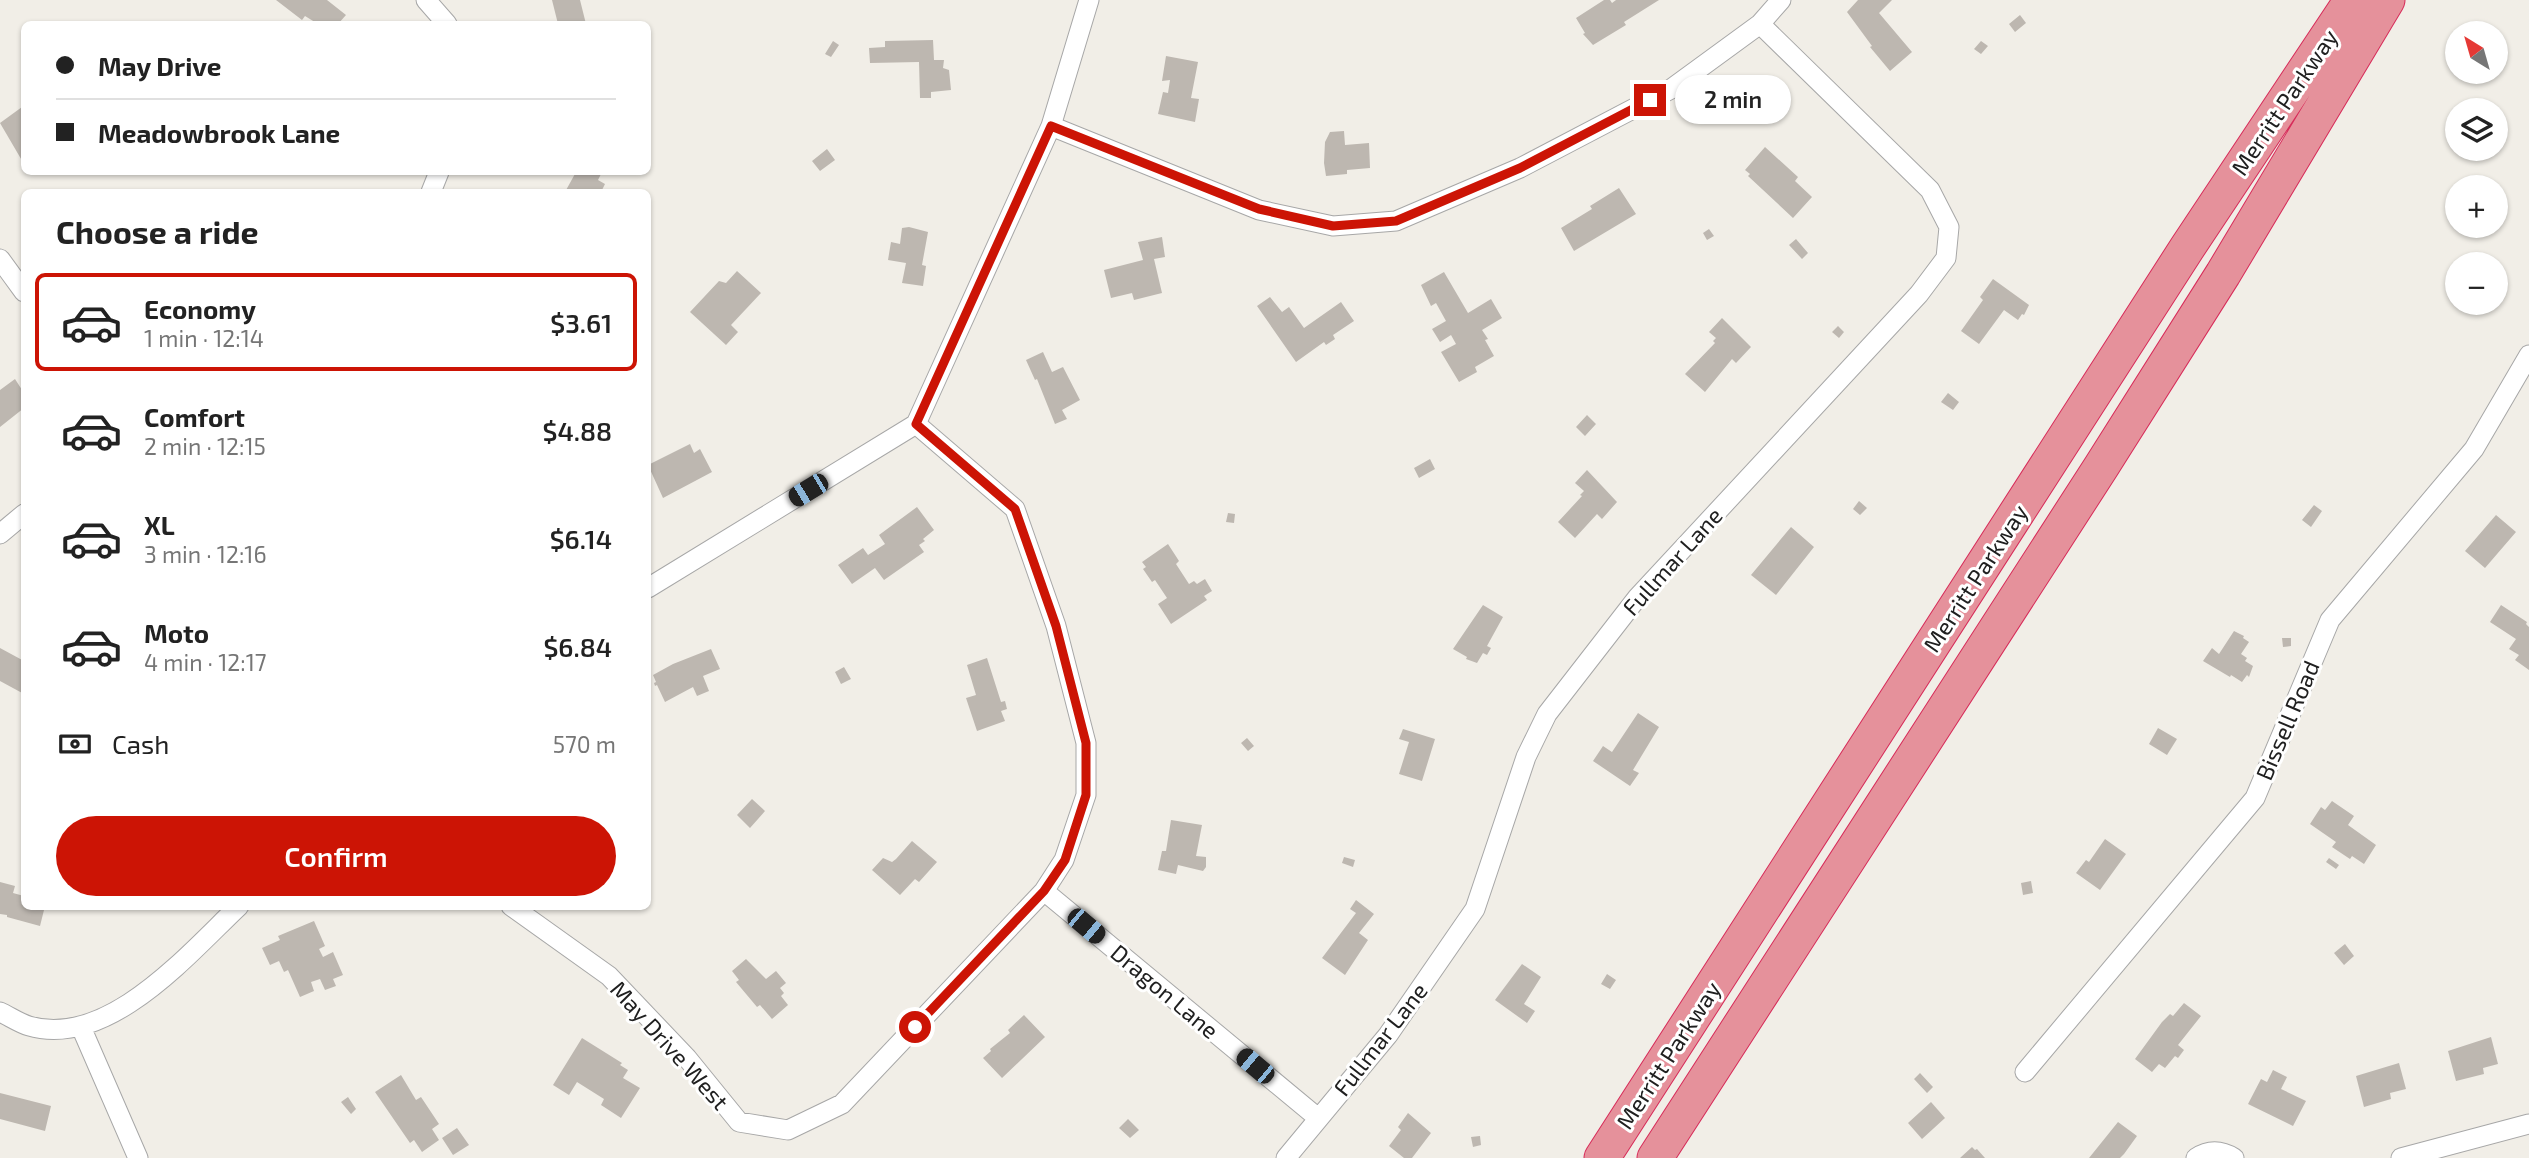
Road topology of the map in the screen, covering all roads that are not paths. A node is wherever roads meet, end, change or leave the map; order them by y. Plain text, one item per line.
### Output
1 (426, 0) edge
2 (1090, 0) edge
3 (1781, 0) edge
4 (2352, 0) edge
5 (2387, 0) edge
6 (444, 21) edge
7 (1760, 24) junction
8 (1051, 126) junction
9 (0, 259) edge
10 (21, 288) edge
11 (2529, 355) edge
12 (916, 424) junction
13 (21, 516) edge
14 (0, 534) edge
15 (651, 586) edge
16 (1044, 891) junction
17 (235, 910) edge
18 (517, 910) edge
19 (0, 1012) edge
20 (80, 1027) junction
21 (2025, 1072) dead end
22 (1318, 1118) junction
23 (2529, 1124) edge
24 (138, 1158) edge
25 (1286, 1158) edge
26 (1602, 1158) edge
27 (1655, 1158) edge
28 (2196, 1158) edge
29 (2234, 1158) edge
30 (2401, 1158) edge

1 - 6 street
2 - 8 street
3 - 7 street
4 - 26 highway, Merritt Parkway
5 - 27 highway, Merritt Parkway
7 - 8 street
7 - 22 street, Fullmar Lane
8 - 12 street
9 - 10 street
11 - 21 street, Bissell Road
12 - 15 street
12 - 16 street
13 - 14 street
16 - 18 street, May Drive West
16 - 22 street, Dragon Lane
17 - 20 street
19 - 20 street
20 - 24 street
22 - 25 street, Fullmar Lane
23 - 30 street
28 - 29 street

